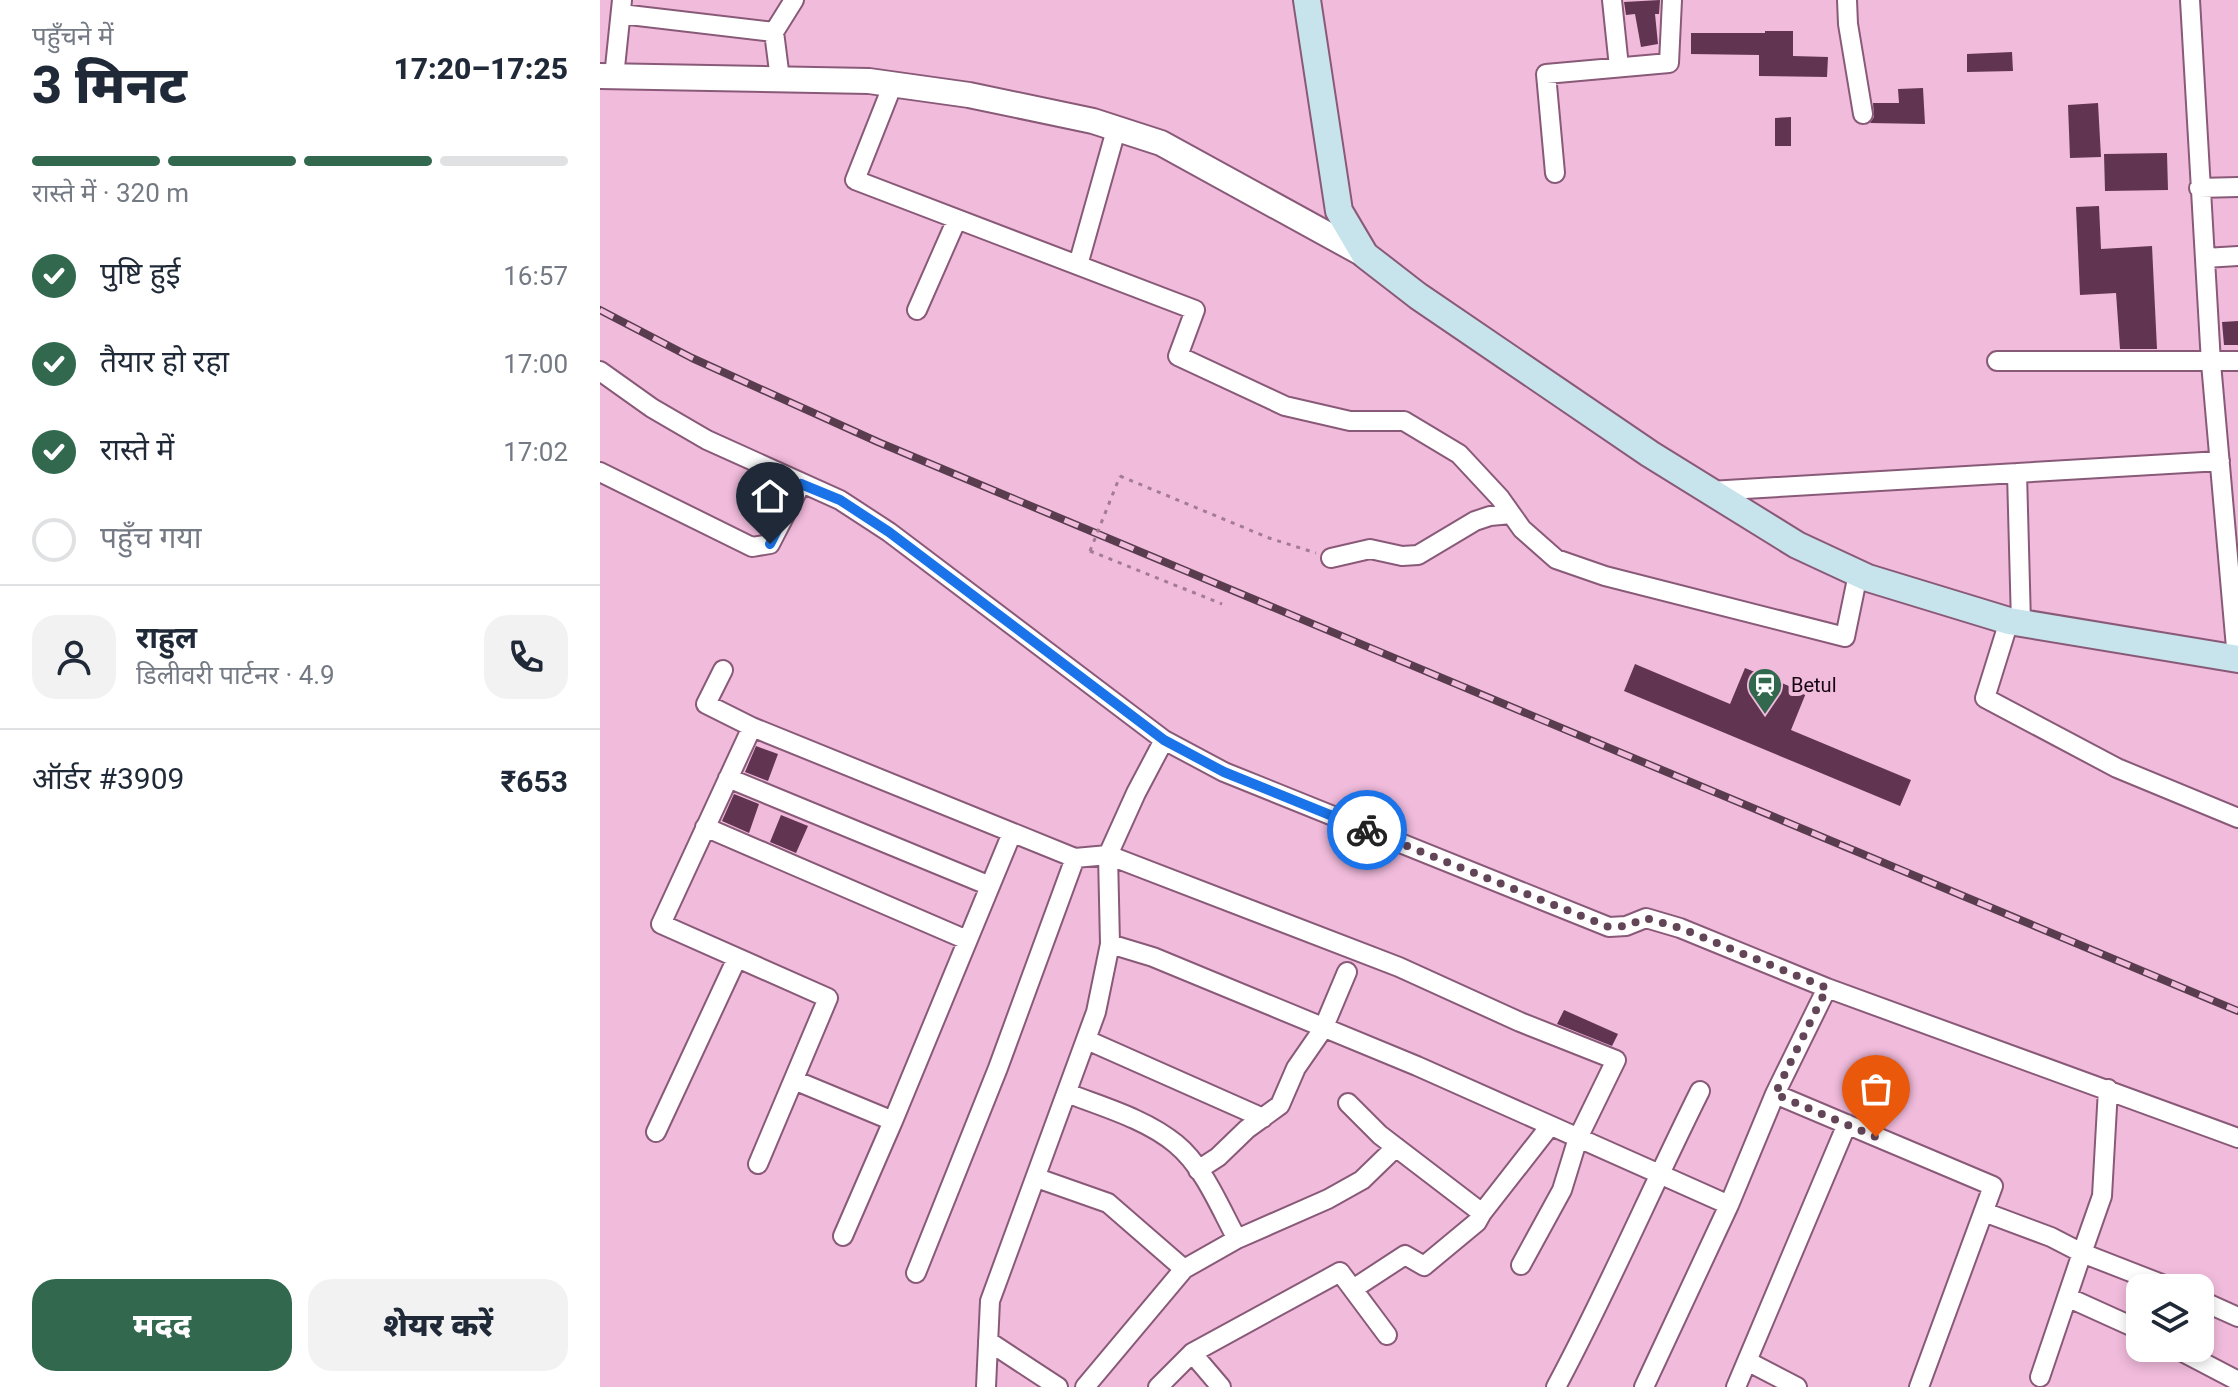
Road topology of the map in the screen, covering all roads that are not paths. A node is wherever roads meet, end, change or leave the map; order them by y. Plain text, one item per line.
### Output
1 (794, 0) edge
2 (1307, 0) edge
3 (1612, 0) edge
4 (1672, 0) edge
5 (1847, 0) edge
6 (2190, 0) edge
7 (622, 7) edge
8 (774, 32) junction
9 (1619, 67) junction
10 (607, 76) edge
11 (780, 79) junction
12 (893, 84) junction
13 (1863, 114) dead end
14 (1116, 130) junction
15 (1555, 173) dead end
16 (2238, 187) edge
17 (2199, 188) junction
18 (957, 219) junction
19 (1365, 255) junction
20 (2238, 256) edge
21 (2205, 258) junction
22 (1078, 265) junction
23 (917, 310) dead end
24 (1997, 361) dead end
25 (2238, 361) edge
26 (2211, 363) junction
27 (600, 371) edge
28 (2220, 461) junction
29 (600, 472) edge
30 (2017, 473) junction
31 (801, 484) junction
32 (1710, 491) junction
33 (1511, 514) junction
34 (1331, 558) road end
35 (1858, 574) junction
36 (2015, 622) junction
37 (2237, 659) edge
38 (723, 670) dead end
39 (752, 727) junction
40 (1164, 740) junction
41 (728, 778) junction
42 (2238, 818) edge
43 (705, 827) junction
44 (1012, 833) junction
45 (1108, 855) junction
46 (1075, 858) junction
47 (990, 886) junction
48 (967, 940) junction
49 (1110, 944) junction
50 (737, 958) junction
51 (1347, 972) dead end
52 (1827, 988) junction
53 (1323, 1029) junction
54 (1087, 1040) junction
55 (794, 1080) junction
56 (2108, 1089) junction
57 (1700, 1091) dead end
58 (1067, 1093) junction
59 (1775, 1094) junction
60 (1348, 1103) dead end
61 (1263, 1118) junction
62 (893, 1121) junction
63 (1847, 1124) junction
64 (1550, 1126) junction
65 (656, 1132) dead end
66 (1578, 1138) junction
67 (2238, 1138) edge
68 (1396, 1147) junction
69 (758, 1164) dead end
70 (1198, 1170) junction
71 (1659, 1174) junction
72 (1037, 1178) junction
73 (1729, 1205) junction
74 (1984, 1212) junction
75 (1482, 1213) junction
76 (843, 1236) dead end
77 (1237, 1239) junction
78 (2082, 1253) junction
79 (1521, 1265) dead end
80 (1184, 1269) junction
81 (916, 1273) dead end
82 (2136, 1274) edge
83 (1353, 1289) junction
84 (2067, 1297) junction
85 (2214, 1306) edge
86 (2238, 1317) edge
87 (2126, 1324) edge
88 (1387, 1335) dead end
89 (988, 1341) junction
90 (1192, 1353) junction
91 (1747, 1361) junction
92 (2202, 1362) edge
93 (2040, 1377) dead end
94 (2238, 1381) edge
95 (986, 1387) edge
96 (1058, 1387) edge
97 (1085, 1387) edge
98 (1158, 1387) edge
99 (1221, 1387) edge
100 (1556, 1387) edge
101 (1644, 1387) edge
102 (1736, 1387) edge
103 (1797, 1387) edge
104 (1919, 1387) edge

1 - 8 street
2 - 19 main road
3 - 9 street
4 - 9 street
5 - 13 street
6 - 17 street
7 - 8 street
7 - 10 street
8 - 11 street
9 - 15 street
10 - 11 street
11 - 12 street
12 - 14 street
12 - 18 street
14 - 19 street
14 - 22 street
16 - 17 street
17 - 21 street
18 - 22 street
18 - 23 street
19 - 32 main road
20 - 21 street
21 - 26 street
22 - 33 street
24 - 26 street
25 - 26 street
26 - 28 street
27 - 31 street
28 - 30 street
28 - 37 street
29 - 31 street
30 - 32 street
30 - 36 street
31 - 40 street
32 - 35 main road
33 - 34 street
33 - 35 street
35 - 36 main road
36 - 37 main road
36 - 42 street
38 - 39 street
39 - 41 street
39 - 44 street
40 - 45 street
40 - 52 street
41 - 43 street
41 - 47 street
43 - 48 street
43 - 50 street
44 - 46 street
44 - 47 street
45 - 46 street
45 - 49 street
45 - 66 street
46 - 81 street
47 - 48 street
48 - 62 street
49 - 53 street
49 - 54 street
50 - 55 street
50 - 65 street
51 - 53 street
52 - 56 street
52 - 59 street
53 - 61 street
53 - 64 street
54 - 58 street
54 - 61 street
55 - 62 street
55 - 69 street
56 - 67 street
56 - 78 street
57 - 71 street
58 - 70 street
58 - 72 street
59 - 63 street
59 - 73 street
60 - 68 street
61 - 70 street
62 - 76 street
63 - 74 street
63 - 91 street
64 - 66 street
64 - 75 street
66 - 71 street
66 - 79 street
68 - 75 street
68 - 77 street
70 - 77 street
71 - 73 street
71 - 100 street
72 - 80 street
72 - 89 street
73 - 101 street
74 - 78 street
74 - 104 street
75 - 83 street
77 - 80 street
78 - 82 street
78 - 84 street
80 - 97 street
83 - 88 street
83 - 90 street
84 - 87 street
84 - 93 street
85 - 86 street
89 - 95 street
89 - 96 street
90 - 98 street
90 - 99 street
91 - 102 street
91 - 103 street
92 - 94 street

